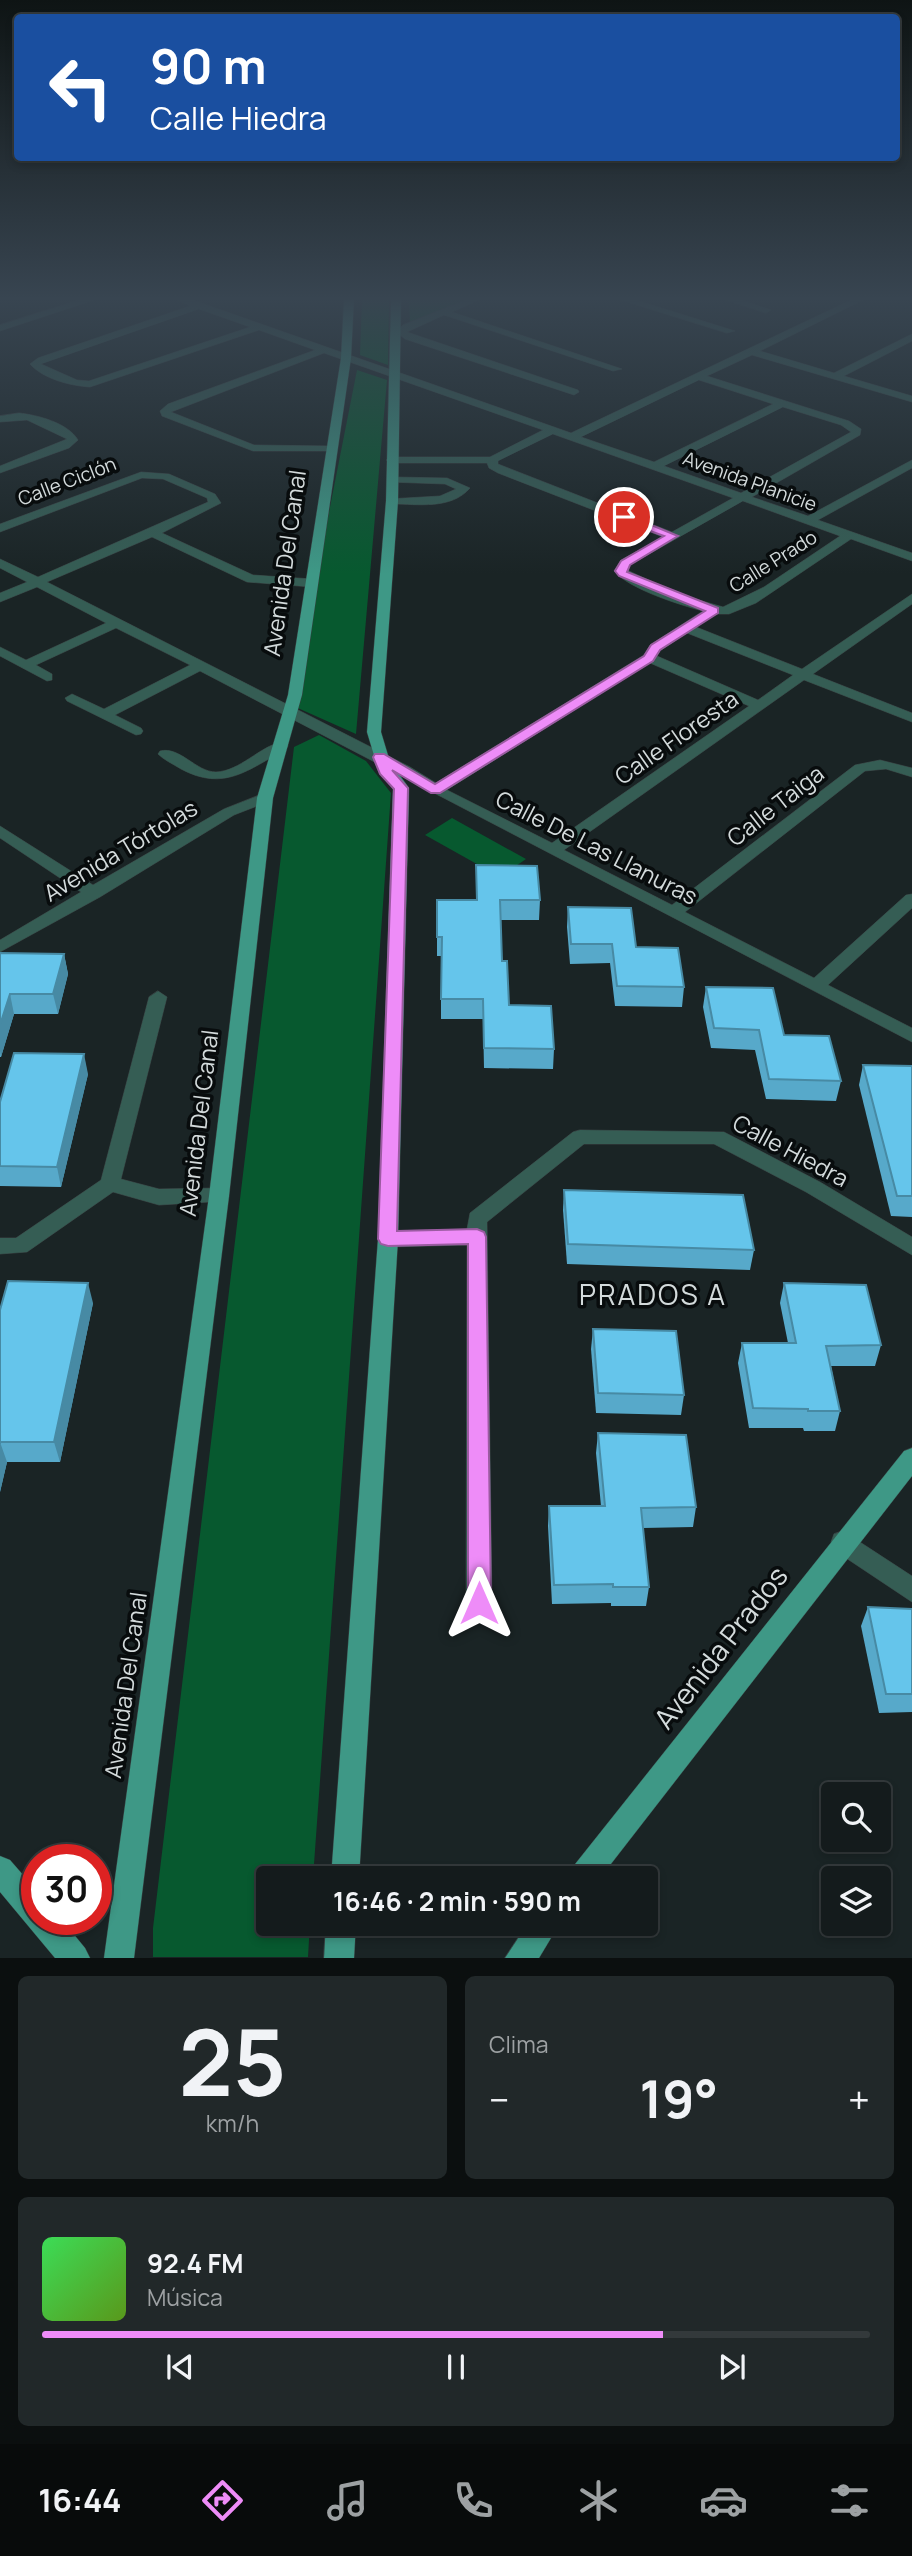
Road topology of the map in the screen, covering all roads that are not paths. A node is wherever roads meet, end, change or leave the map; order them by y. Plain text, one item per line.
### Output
1 (214, 390) edge
2 (341, 390) edge
3 (395, 390) edge
4 (440, 390) edge
5 (569, 390) edge
6 (670, 390) edge
7 (742, 390) edge
8 (883, 390) edge
9 (574, 392) dead end
10 (912, 399) edge
11 (782, 403) junction
12 (0, 419) edge
13 (552, 430) junction
14 (571, 437) junction
15 (331, 449) junction
16 (391, 460) junction
17 (492, 460) junction
18 (912, 463) edge
19 (655, 466) junction
20 (0, 470) edge
21 (393, 480) junction
22 (742, 497) junction
23 (392, 500) junction
24 (808, 521) junction
25 (0, 528) edge
26 (152, 533) junction
27 (849, 535) junction
28 (672, 536) junction
29 (912, 557) edge
30 (0, 563) edge
31 (37, 582) junction
32 (312, 583) junction
33 (0, 598) edge
34 (912, 598) edge
35 (714, 610) junction
36 (116, 623) junction
37 (686, 628) junction
38 (0, 651) edge
39 (649, 658) junction
40 (25, 665) junction
41 (199, 666) junction
42 (805, 674) junction
43 (47, 677) dead end
44 (72, 698) dead end
45 (761, 706) junction
46 (288, 711) junction
47 (105, 714) junction
48 (912, 718) edge
49 (136, 731) dead end
50 (281, 746) junction
51 (165, 754) dead end
52 (380, 757) junction
53 (912, 772) edge
54 (436, 790) junction
55 (265, 798) junction
56 (0, 831) edge
57 (553, 850) junction
58 (94, 893) junction
59 (912, 899) edge
60 (674, 912) junction
61 (0, 947) edge
62 (817, 986) junction
63 (158, 997) dead end
64 (912, 1036) edge
65 (110, 1184) junction
66 (219, 1196) junction
67 (477, 1237) junction
68 (388, 1239) junction
69 (0, 1246) edge
70 (912, 1247) edge
71 (912, 1458) edge
72 (843, 1542) junction
73 (912, 1590) edge
74 (479, 1603) dead end
75 (346, 1866) edge
76 (591, 1866) edge
77 (0, 1870) edge
78 (21, 1894) edge
79 (56, 1935) edge
80 (340, 1936) edge
81 (536, 1936) edge
82 (75, 1958) edge
83 (118, 1958) edge
84 (339, 1958) edge
85 (520, 1958) edge

1 - 15 street
2 - 15 main road, Avenida Del Canal
3 - 16 main road
4 - 13 street, Avenida Planicie
5 - 9 street
6 - 14 street
7 - 11 street
8 - 10 street
11 - 19 street
11 - 22 street
12 - 20 street
13 - 14 street, Avenida Planicie
13 - 17 street
14 - 19 street, Avenida Planicie
15 - 32 main road, Avenida Del Canal
16 - 17 street
16 - 21 main road
17 - 28 street
18 - 24 street
19 - 22 street, Avenida Planicie
21 - 23 main road
21 - 23 street
22 - 24 street, Avenida Planicie
22 - 28 street
23 - 52 main road
24 - 27 street, Avenida Planicie
25 - 26 street, Calle Ciclón
26 - 31 street
26 - 32 street
27 - 29 street, Avenida Planicie
27 - 35 street, Calle Prado
28 - 35 street
30 - 31 street, Calle De Las Llanuras
31 - 33 street
31 - 36 street, Calle De Las Llanuras
32 - 46 main road, Avenida Del Canal
34 - 42 street
35 - 37 street, Calle Prado
36 - 40 street
36 - 41 street, Calle De Las Llanuras
37 - 39 street, Calle Prado
37 - 42 street
38 - 40 street
39 - 45 street, Calle Floresta
39 - 54 street
40 - 43 street
41 - 46 street, Calle De Las Llanuras
41 - 47 street
42 - 45 street
42 - 48 street
44 - 47 street
45 - 57 street, Calle Floresta
46 - 50 main road, Avenida Del Canal
46 - 52 street, Calle De Las Llanuras
47 - 49 street
50 - 51 street
50 - 55 main road, Avenida Del Canal
52 - 54 street, Calle De Las Llanuras
52 - 68 main road
53 - 60 street, Calle Taiga
54 - 57 street, Calle De Las Llanuras
55 - 58 street, Avenida Tórtolas
55 - 66 main road, Avenida Del Canal
56 - 58 street
57 - 60 street, Calle De Las Llanuras
58 - 61 street, Avenida Tórtolas
59 - 62 street
60 - 62 street, Calle De Las Llanuras
62 - 64 street, Calle De Las Llanuras
63 - 65 street
65 - 66 street
65 - 69 street
66 - 83 main road, Avenida Del Canal
67 - 68 street
67 - 70 street, Calle Hiedra
67 - 74 street
68 - 75 main road
71 - 72 main road, Avenida Prados
72 - 73 street
72 - 76 main road, Avenida Prados
77 - 78 main road
79 - 82 main road
80 - 84 main road
81 - 85 main road

